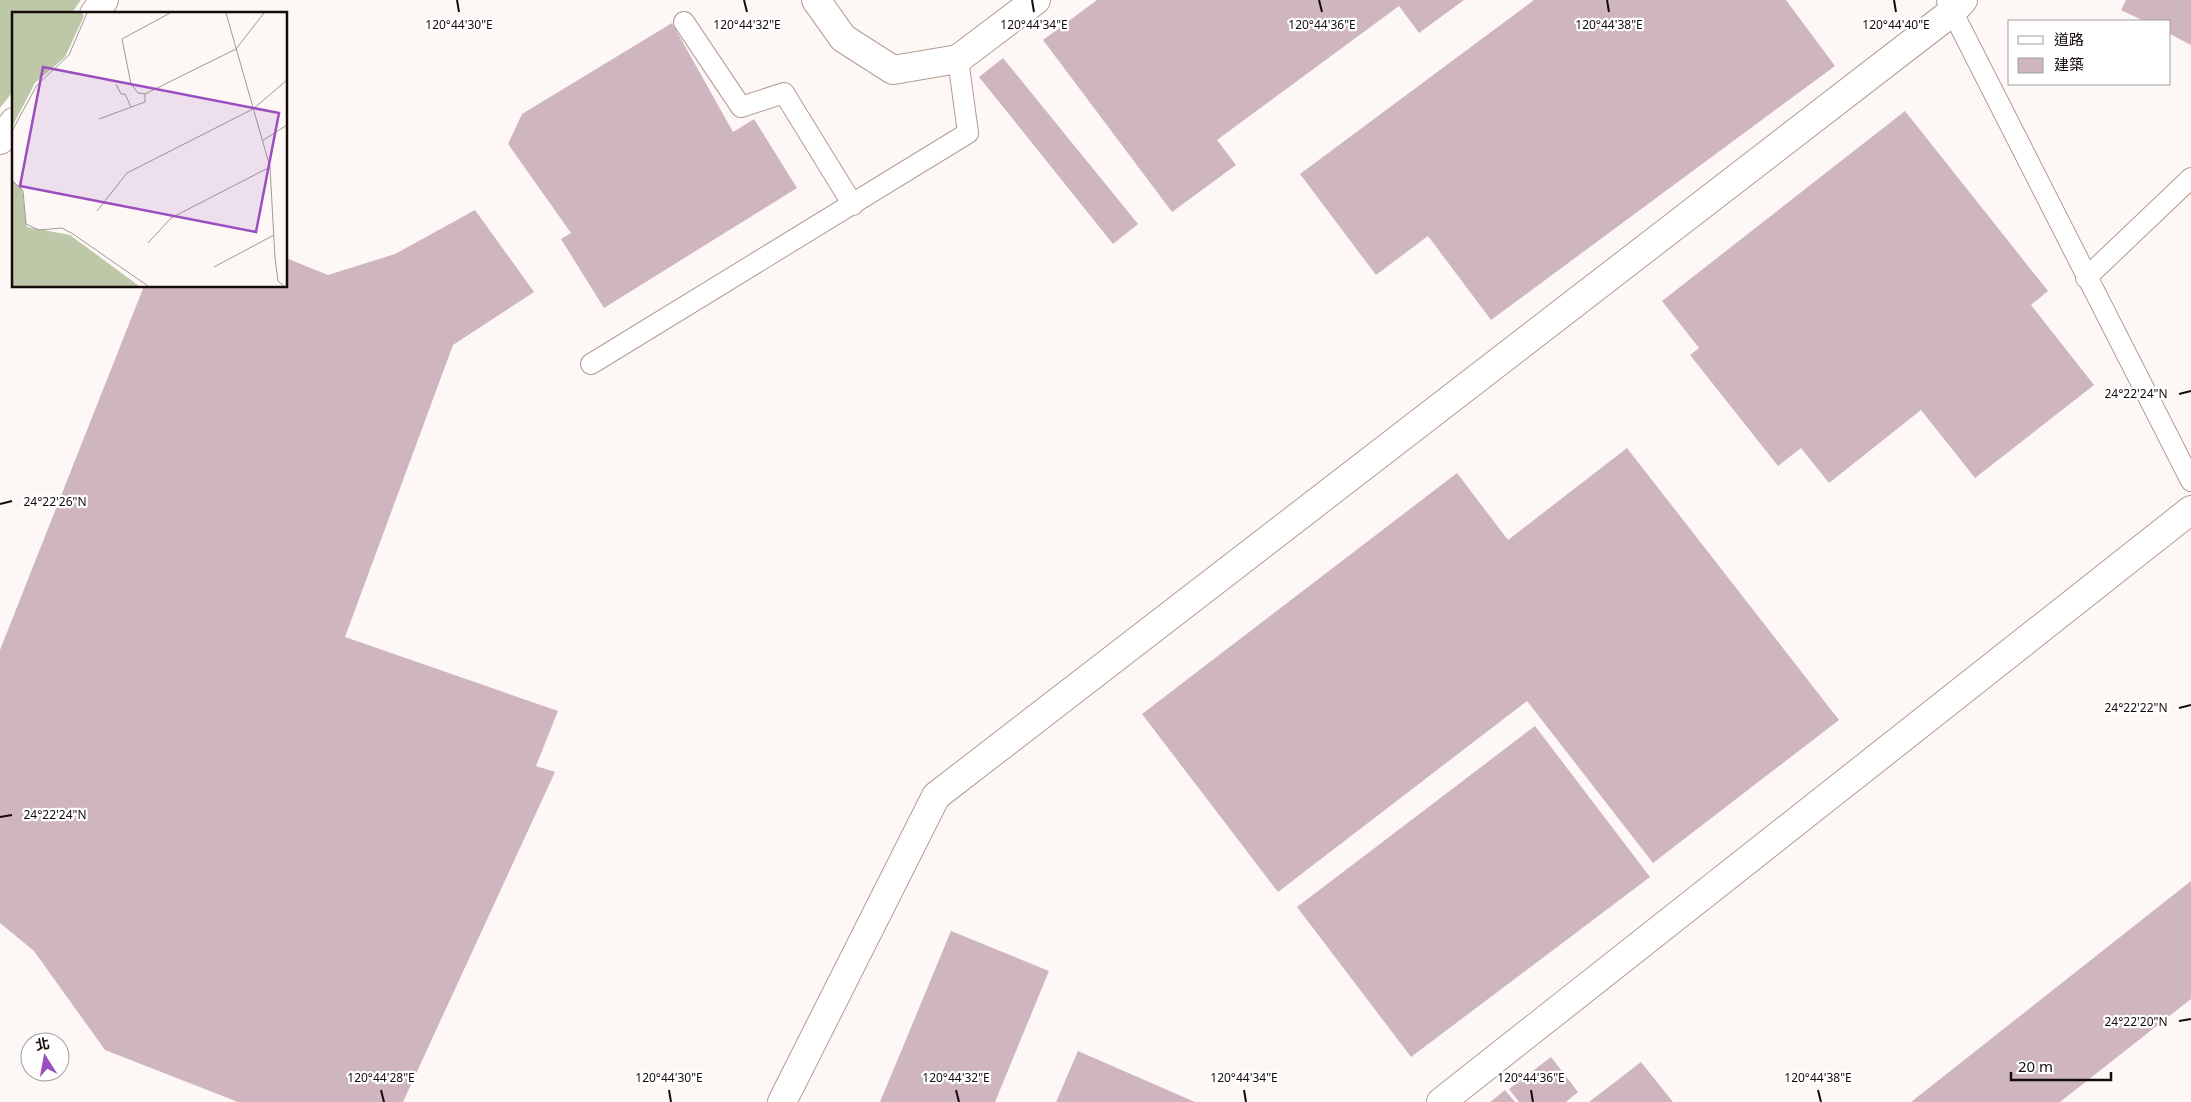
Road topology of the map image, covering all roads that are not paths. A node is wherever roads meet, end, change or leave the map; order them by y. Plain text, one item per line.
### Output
1 (104, 0) edge
2 (816, 0) edge
3 (1036, 0) edge
4 (1954, 4) edge
5 (95, 12) edge
6 (684, 22) dead end
7 (958, 59) junction
8 (12, 125) edge
9 (0, 140) edge
10 (2191, 178) edge
11 (853, 205) junction
12 (2086, 278) junction
13 (592, 364) dead end
14 (2191, 481) edge
15 (2191, 510) edge
16 (782, 1102) edge
17 (1441, 1102) edge

1 - 5 street
2 - 7 street
3 - 7 street
4 - 12 lane
4 - 16 street
6 - 11 lane
7 - 11 lane
8 - 9 street
10 - 12 lane
11 - 13 lane
12 - 14 lane
15 - 17 street

